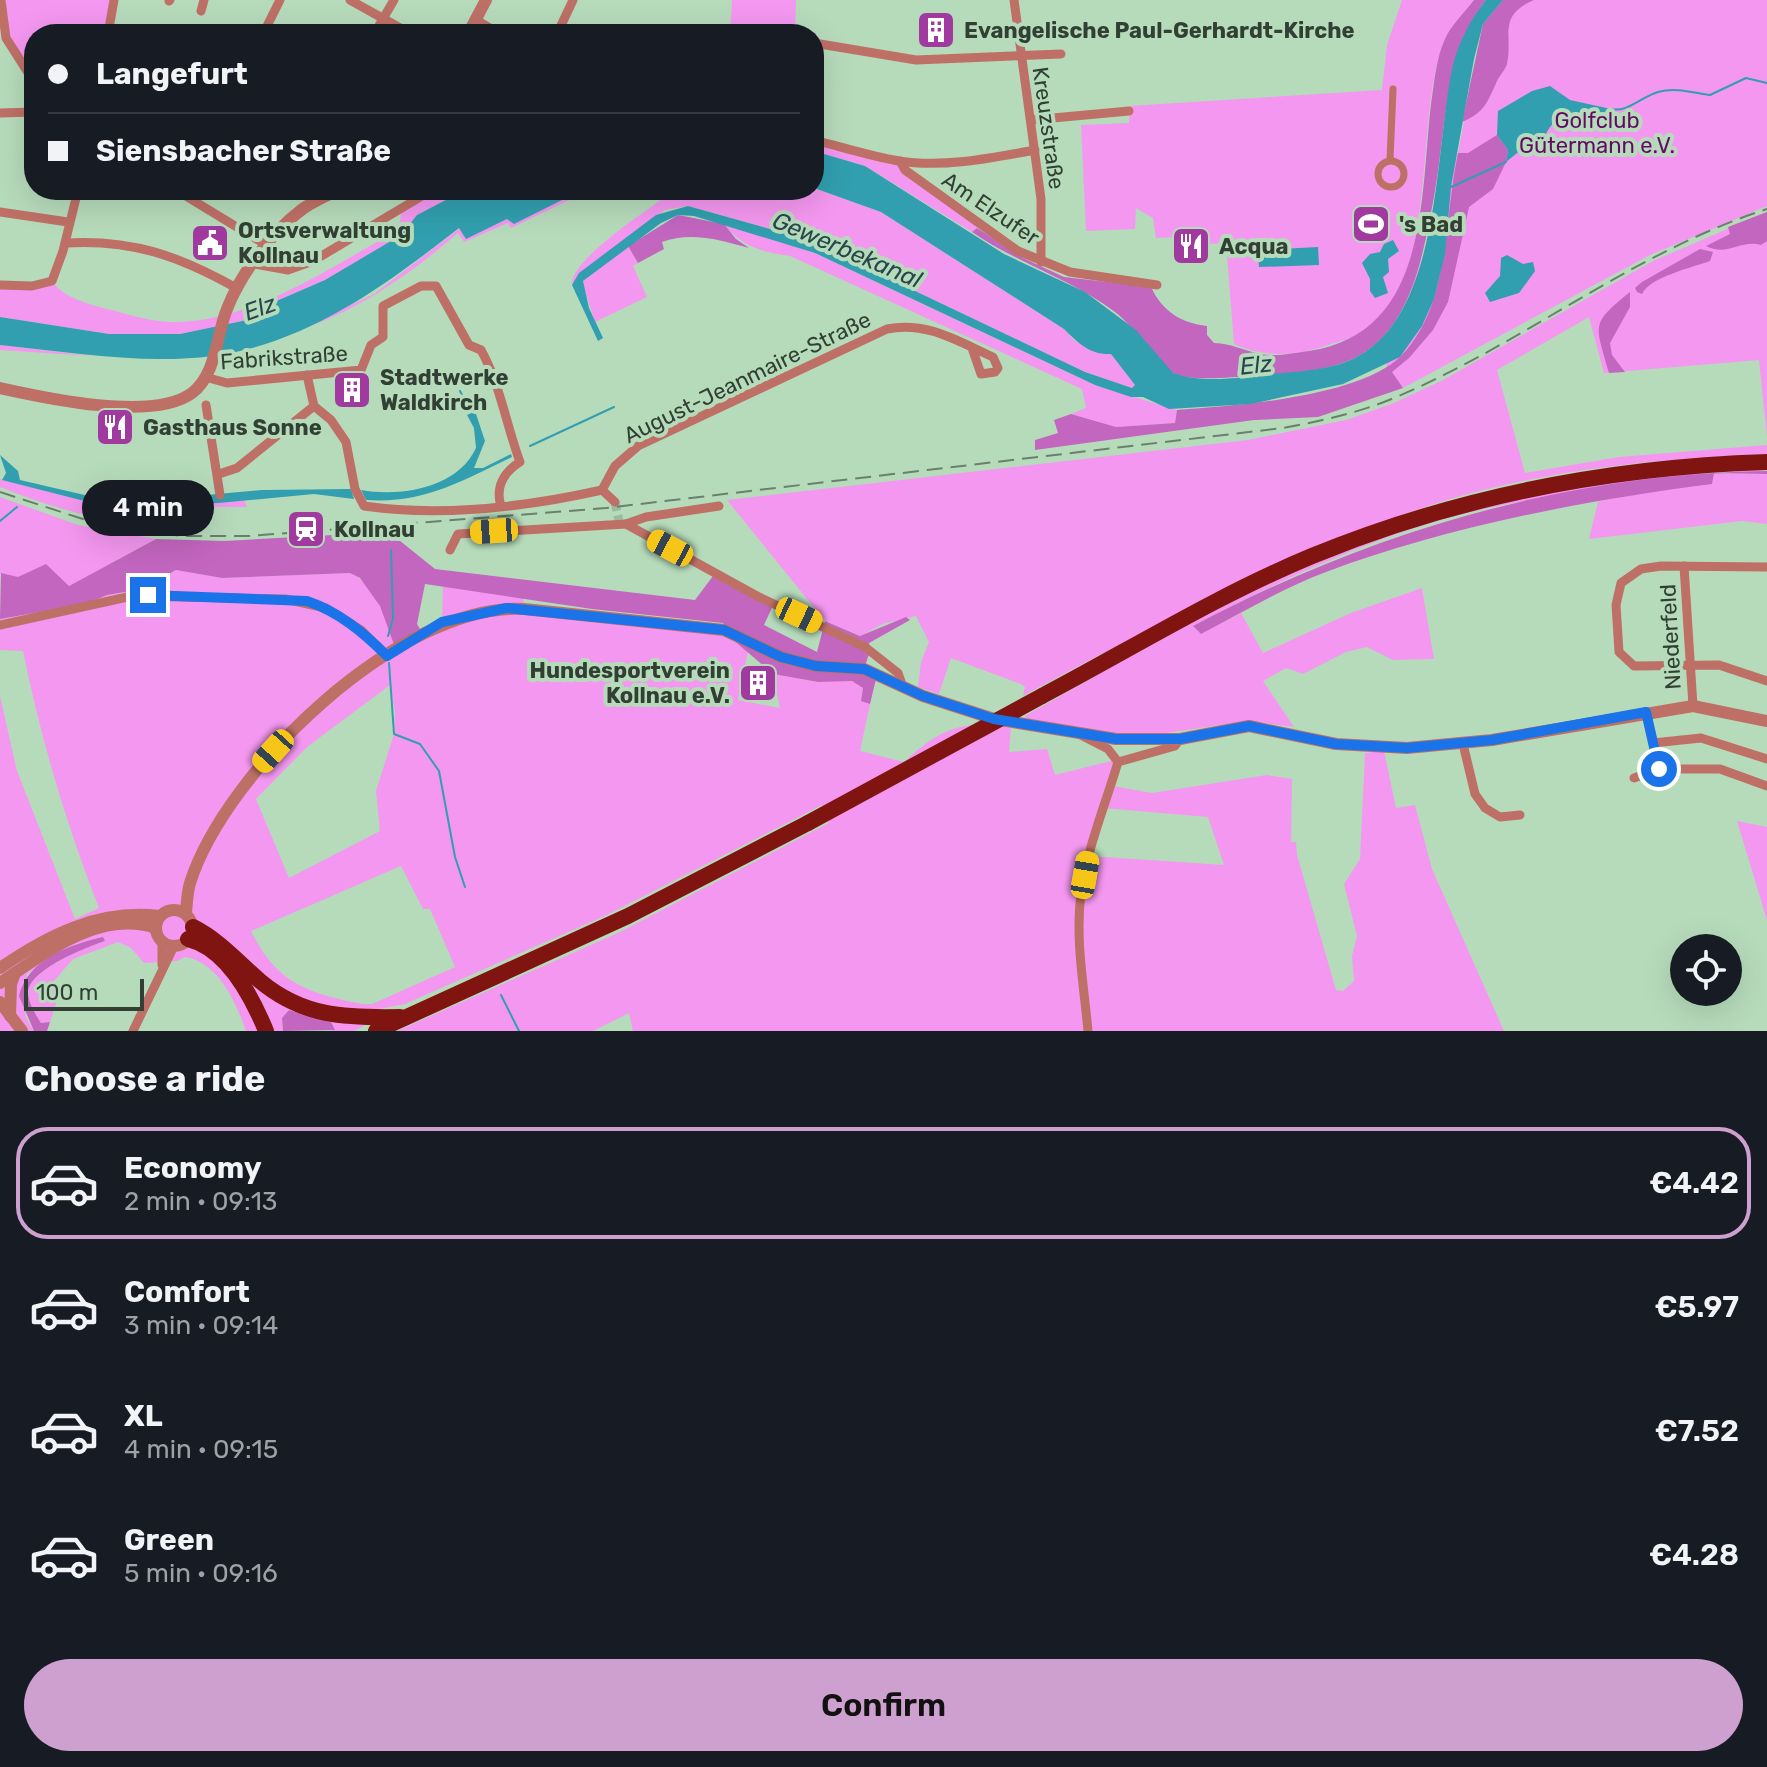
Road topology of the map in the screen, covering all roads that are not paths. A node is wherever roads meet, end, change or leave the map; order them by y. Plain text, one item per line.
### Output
1 (1, 0) edge
2 (114, 0) edge
3 (204, 0) edge
4 (280, 0) edge
5 (350, 0) edge
6 (394, 0) edge
7 (486, 0) edge
8 (573, 0) edge
9 (1014, 0) edge
10 (201, 11) dead end
11 (384, 18) junction
12 (476, 20) junction
13 (110, 24) edge
14 (268, 24) edge
15 (380, 24) edge
16 (394, 24) edge
17 (474, 24) edge
18 (483, 24) edge
19 (562, 24) edge
20 (3, 37) edge
21 (824, 44) edge
22 (1061, 54) dead end
23 (1021, 57) junction
24 (24, 67) edge
25 (1393, 89) dead end
26 (1129, 111) dead end
27 (24, 112) edge
28 (0, 113) edge
29 (1031, 120) junction
30 (824, 142) edge
31 (1035, 150) junction
32 (1390, 160) dead end
33 (900, 161) junction
34 (75, 200) edge
35 (194, 200) edge
36 (319, 200) edge
37 (415, 200) edge
38 (0, 212) edge
39 (68, 222) junction
40 (65, 243) junction
41 (268, 246) junction
42 (1041, 262) junction
43 (255, 264) junction
44 (0, 285) edge
45 (1157, 285) dead end
46 (238, 289) junction
47 (972, 348) dead end
48 (307, 375) junction
49 (205, 377) junction
50 (0, 388) edge
51 (206, 405) dead end
52 (314, 406) junction
53 (1767, 462) edge
54 (219, 474) junction
55 (602, 490) junction
56 (220, 495) dead end
57 (615, 502) tunnel mouth
58 (501, 506) junction
59 (719, 506) dead end
60 (626, 524) junction
61 (450, 550) dead end
62 (1684, 566) junction
63 (1767, 567) edge
64 (0, 625) edge
65 (387, 656) junction
66 (1690, 666) junction
67 (1767, 681) edge
68 (903, 687) junction
69 (1693, 706) junction
70 (1646, 712) junction
71 (1767, 721) edge
72 (1076, 733) junction
73 (1180, 739) junction
74 (1653, 743) junction
75 (1463, 744) junction
76 (1767, 759) edge
77 (1118, 762) junction
78 (1659, 769) junction
79 (1634, 778) dead end
80 (1767, 786) edge
81 (1520, 815) dead end
82 (157, 922) junction
83 (179, 930) junction
84 (0, 968) edge
85 (15, 973) junction
86 (0, 983) edge
87 (0, 1002) edge
88 (10, 1016) junction
89 (409, 1016) junction
90 (22, 1031) edge
91 (133, 1031) edge
92 (266, 1031) edge
93 (376, 1031) edge
94 (1088, 1031) edge

1 - 20 street
2 - 13 street
3 - 10 street
4 - 14 street
5 - 11 street
6 - 11 street
7 - 12 street
8 - 19 street
9 - 23 street, Kreuzstraße
11 - 15 street
11 - 16 street
12 - 17 street
12 - 18 street
20 - 24 street
21 - 23 street
22 - 23 street
23 - 29 street, Kreuzstraße
25 - 32 street
26 - 29 street
27 - 28 street
29 - 31 street, Kreuzstraße
30 - 33 street, Am Elzufer
31 - 33 street
31 - 42 street, Kreuzstraße
33 - 42 street, Am Elzufer
34 - 39 street
35 - 41 street
36 - 41 street
37 - 43 street
38 - 39 street
39 - 40 street
40 - 44 street
40 - 46 street
41 - 43 street
42 - 45 street, Am Elzufer
43 - 46 street
46 - 49 street
47 - 55 street, August-Jeanmaire-Straße
48 - 49 street, Fabrikstraße
48 - 52 street
48 - 58 street, Fabrikstraße
49 - 50 street
51 - 54 street
52 - 54 street
52 - 58 street
53 - 89 highway, bridge
54 - 56 street
55 - 57 street
55 - 58 street
59 - 60 street
60 - 61 street
60 - 68 street
62 - 63 street
62 - 66 street, Niederfeld
62 - 66 street
64 - 65 street
65 - 68 street
65 - 83 street
66 - 67 street
66 - 69 street, Niederfeld
68 - 72 street
69 - 70 street
69 - 71 street
70 - 74 street
70 - 75 street
72 - 73 street
72 - 77 street
73 - 75 street
73 - 77 street
74 - 76 street
74 - 78 street
75 - 81 street
77 - 94 street
78 - 79 street
78 - 80 street
82 - 83 street
82 - 83 street
82 - 84 street
82 - 85 street
83 - 89 highway
83 - 91 street
83 - 92 highway
85 - 86 street
85 - 88 street
87 - 88 street
88 - 90 street
89 - 93 highway

